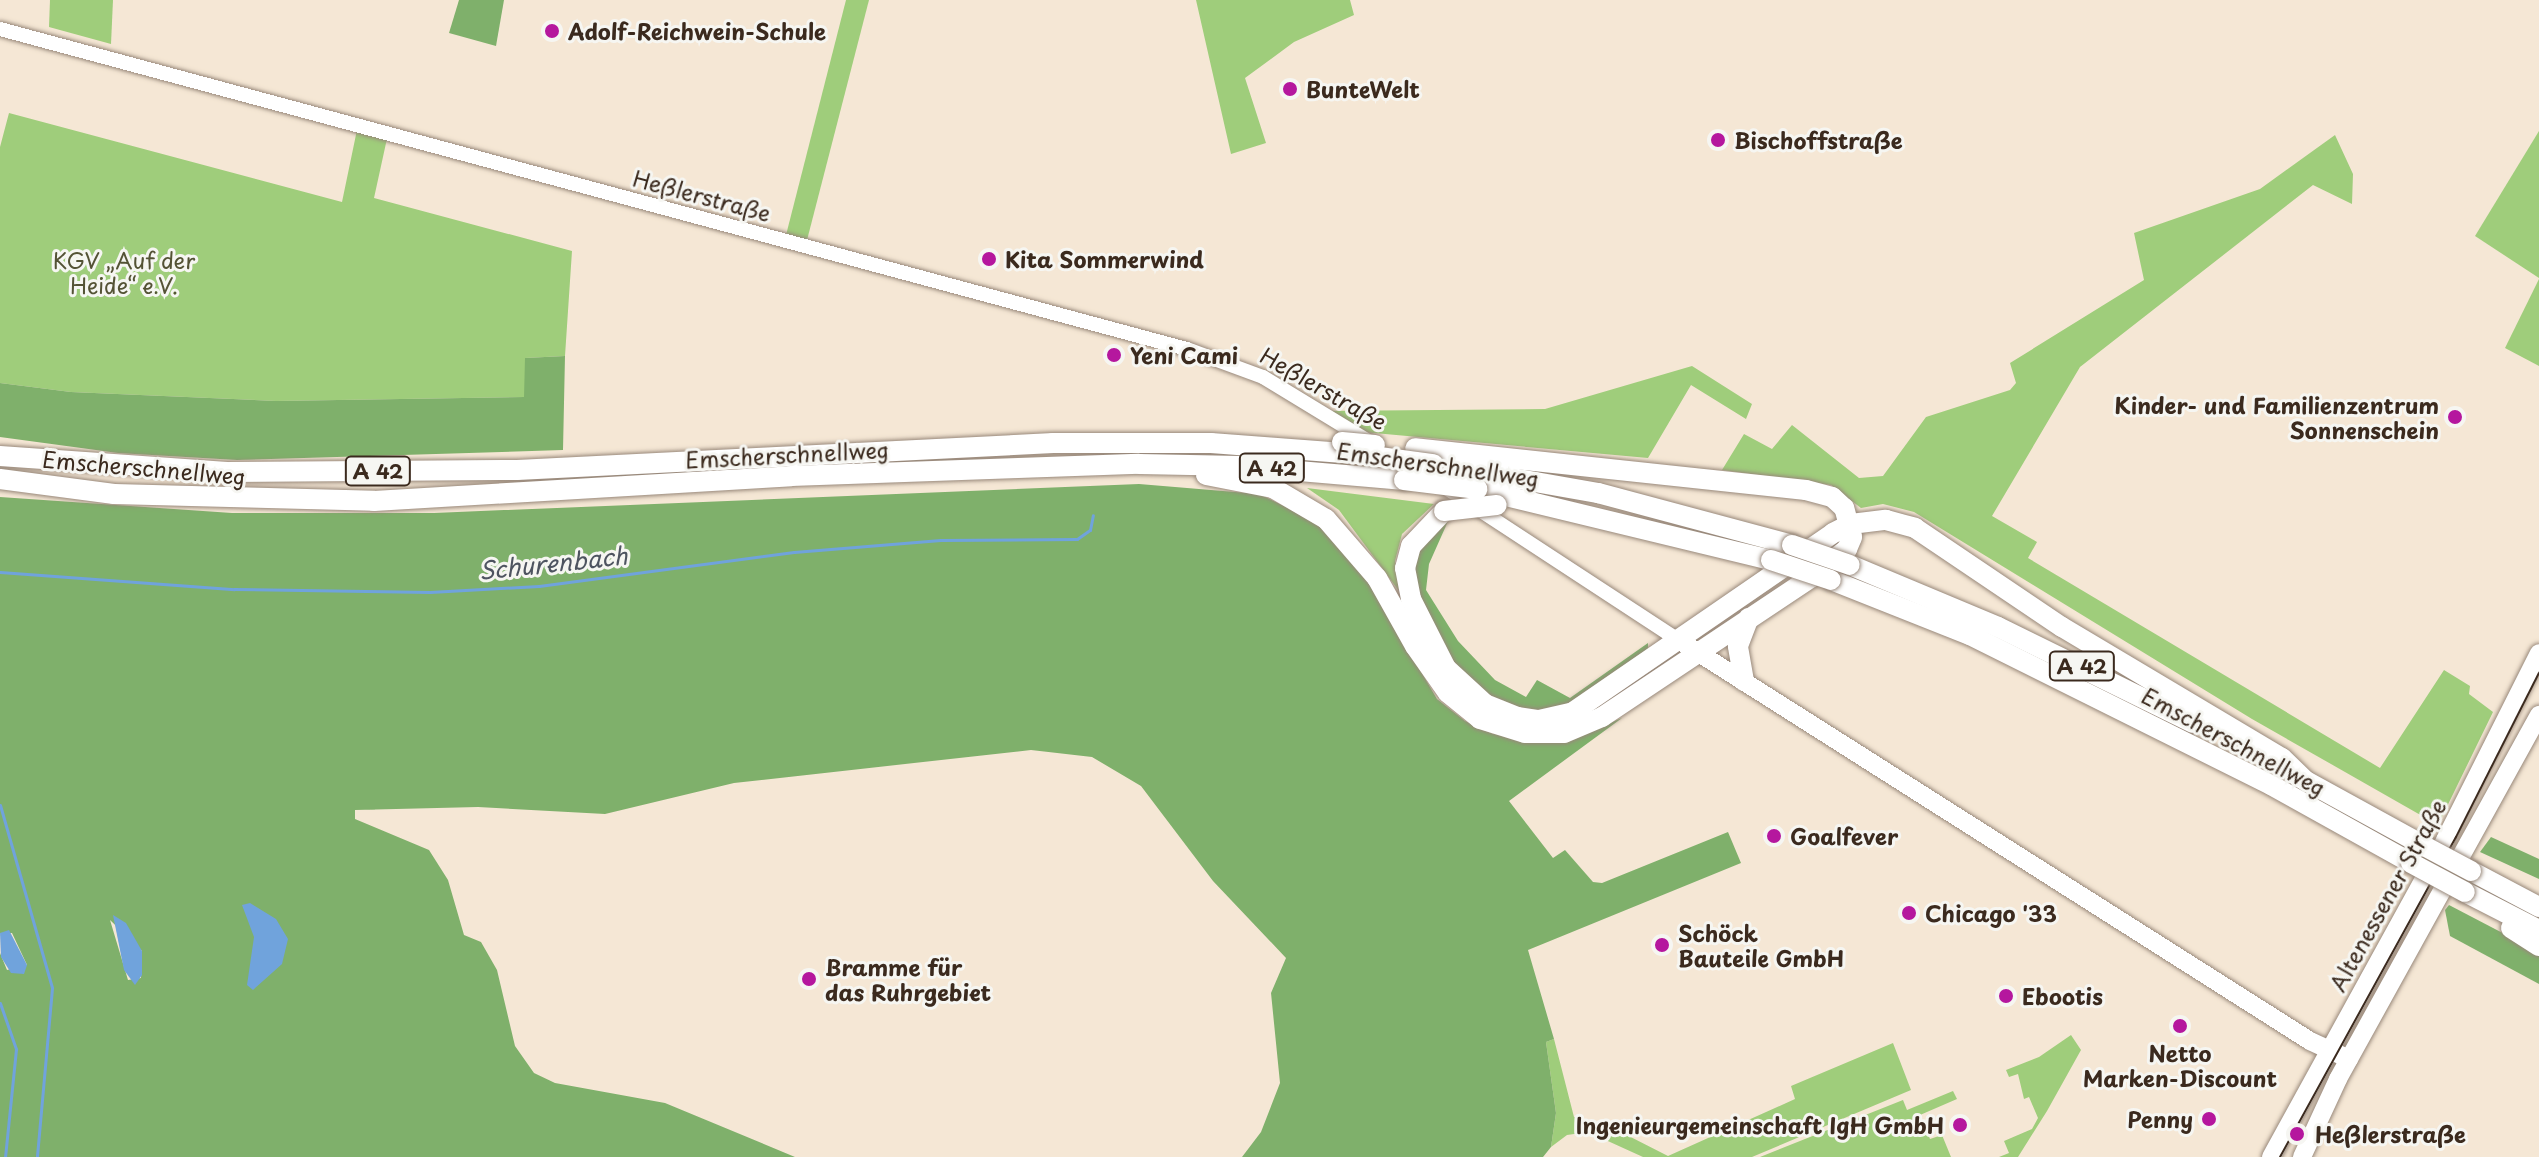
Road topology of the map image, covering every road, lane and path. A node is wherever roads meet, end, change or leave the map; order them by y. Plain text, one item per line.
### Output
1 (0, 29) edge
2 (1349, 448) junction
3 (0, 456) edge
4 (1139, 464) junction
5 (0, 479) edge
6 (1623, 520) junction
7 (1851, 524) junction
8 (1749, 618) junction
9 (1680, 641) junction
10 (1700, 653) junction
11 (2539, 653) edge
12 (1744, 681) junction
13 (2539, 715) edge
14 (2306, 781) junction
15 (2485, 903) junction
16 (2539, 907) edge
17 (2539, 930) edge
18 (2539, 946) edge
19 (2327, 1050) junction
20 (2349, 1059) junction
21 (2271, 1157) edge
22 (2302, 1157) edge

1 - 9 street, Heßlerstraße
2 - 3 highway, Emscherschnellweg / A 42
2 - 7 highway, bridge
2 - 14 highway, Emscherschnellweg / A 42, bridge
4 - 5 highway, Emscherschnellweg / A 42
4 - 6 highway, Emscherschnellweg / A 42, bridge
4 - 10 highway
6 - 9 highway, bridge
6 - 15 highway, Emscherschnellweg / A 42, bridge
7 - 8 highway
7 - 9 highway
7 - 14 highway
8 - 10 highway
8 - 12 highway
9 - 10 main road, Heßlerstraße
10 - 12 main road, Heßlerstraße
11 - 19 main road, Altenessener Straße
12 - 19 main road, Heßlerstraße
13 - 20 main road
14 - 16 highway, Emscherschnellweg / A 42, bridge
15 - 17 highway, Emscherschnellweg / A 42
15 - 18 highway
19 - 20 main road, Heßlerstraße
19 - 21 main road, Altenessener Straße
20 - 22 main road

